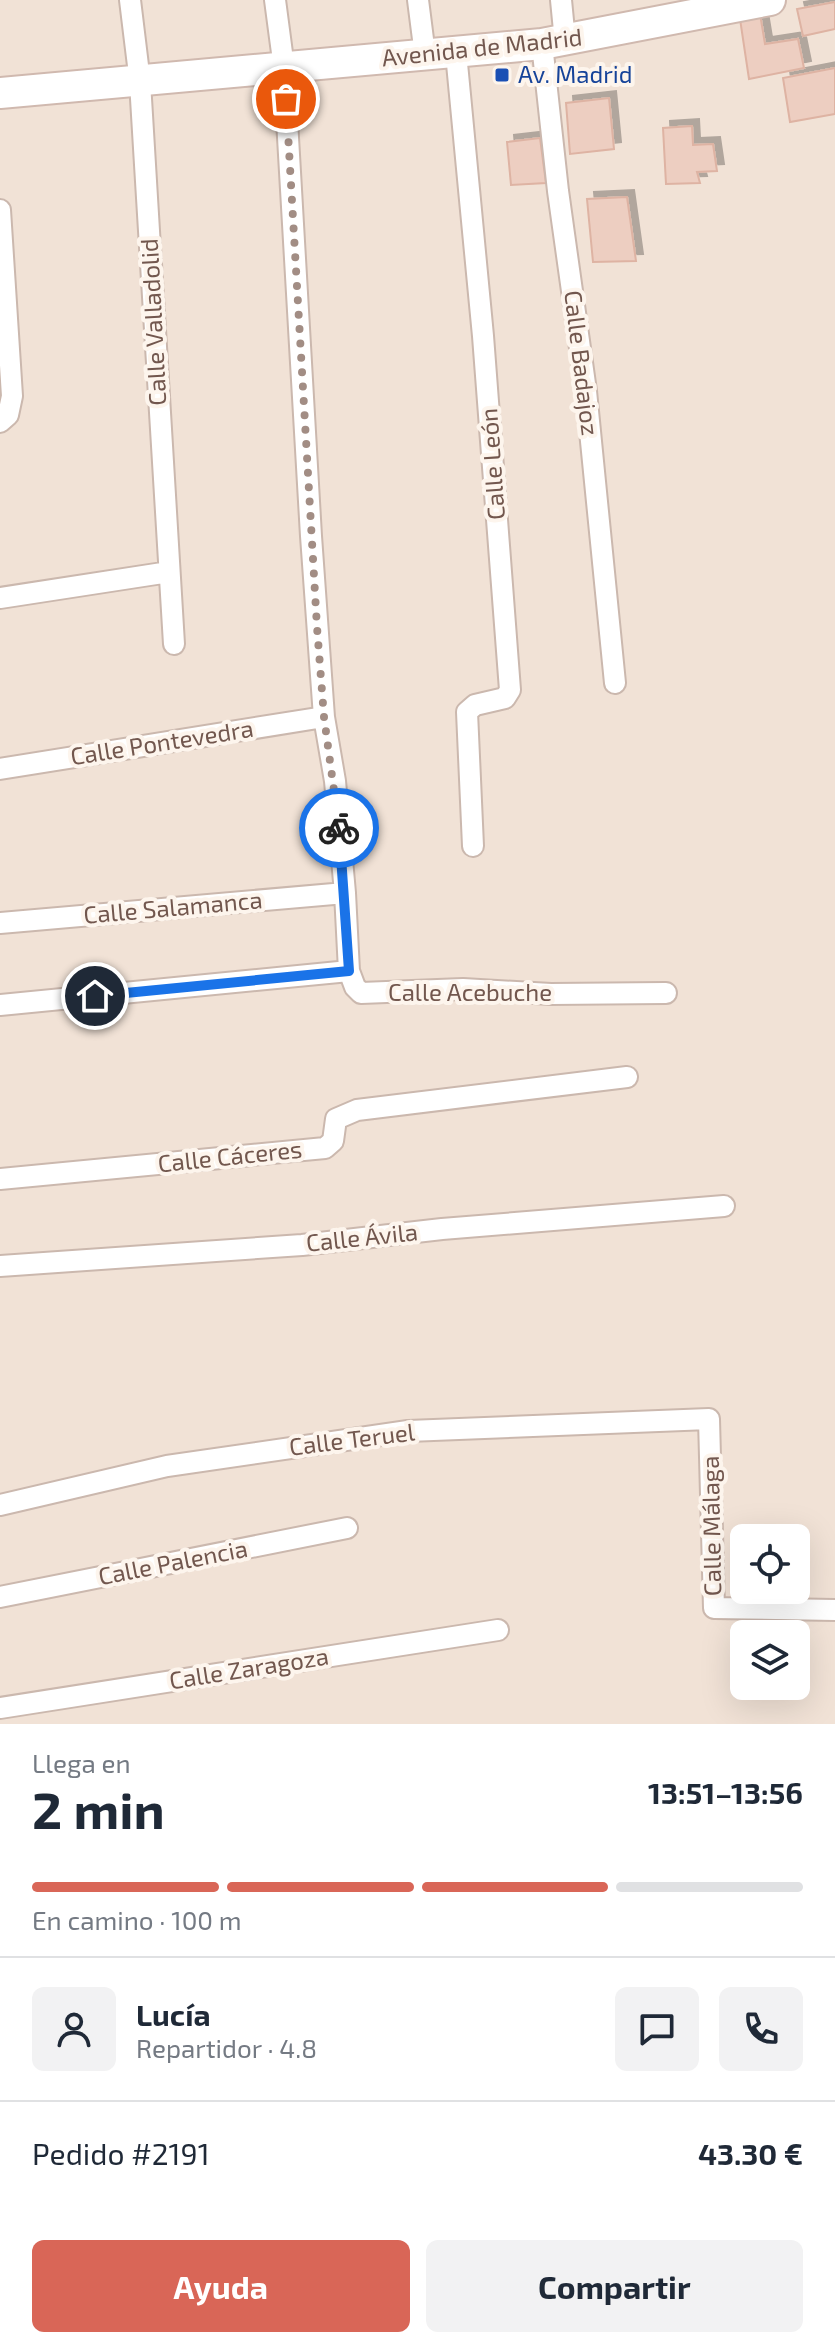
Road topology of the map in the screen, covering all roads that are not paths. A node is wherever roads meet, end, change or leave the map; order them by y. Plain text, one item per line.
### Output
1 (130, 0) edge
2 (275, 0) edge
3 (418, 0) edge
4 (561, 0) edge
5 (770, 0) edge
6 (706, 6) edge
7 (554, 42) junction
8 (456, 53) junction
9 (425, 55) junction
10 (284, 68) junction
11 (140, 82) junction
12 (0, 93) edge
13 (0, 210) edge
14 (0, 422) edge
15 (169, 572) junction
16 (0, 598) edge
17 (174, 644) dead end
18 (615, 683) dead end
19 (324, 717) junction
20 (0, 769) edge
21 (473, 846) dead end
22 (345, 893) junction
23 (0, 923) edge
24 (349, 971) junction
25 (666, 993) dead end
26 (0, 1005) edge
27 (627, 1077) dead end
28 (0, 1179) edge
29 (724, 1206) dead end
30 (0, 1266) edge
31 (709, 1419) joint
32 (0, 1505) edge
33 (347, 1528) dead end
34 (0, 1597) edge
35 (835, 1610) edge
36 (498, 1630) dead end
37 (0, 1708) edge

1 - 11 street, Calle Valladolid
2 - 10 street
3 - 9 street
4 - 7 street, Calle Badajoz
5 - 6 street, Avenida de Madrid
6 - 7 street, Avenida de Madrid
7 - 8 street, Avenida de Madrid
7 - 18 street, Calle Badajoz
8 - 9 street, Avenida de Madrid
8 - 21 street, Calle León
9 - 10 street, Avenida de Madrid
10 - 11 street, Avenida de Madrid
10 - 19 street
11 - 12 street, Avenida de Madrid
11 - 15 street, Calle Valladolid
13 - 14 street
15 - 16 street
15 - 17 street, Calle Valladolid
19 - 20 street, Calle Pontevedra
19 - 22 street
22 - 23 street, Calle Salamanca
22 - 24 street
24 - 25 street, Calle Acebuche
24 - 26 street
27 - 28 street, Calle Cáceres
29 - 30 street, Calle Ávila
31 - 32 street, Calle Teruel
31 - 35 street, Calle Málaga
33 - 34 street, Calle Palencia
36 - 37 street, Calle Zaragoza

